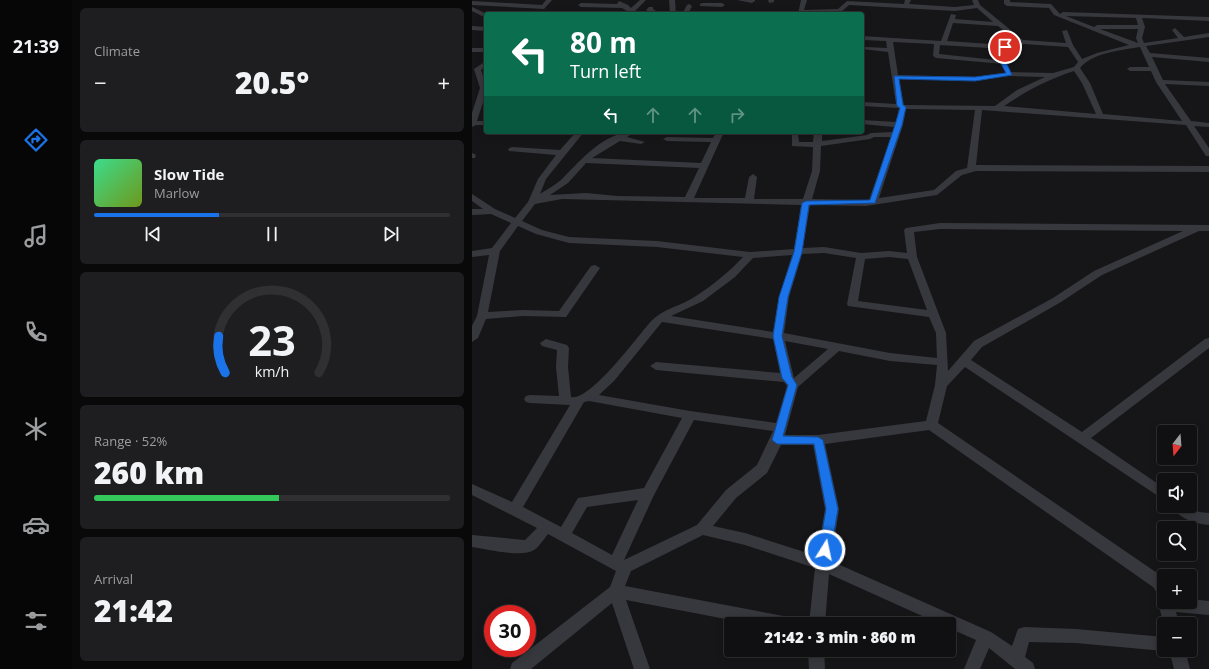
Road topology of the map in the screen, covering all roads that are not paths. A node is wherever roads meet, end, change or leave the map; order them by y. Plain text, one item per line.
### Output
1 (549, 0) edge
2 (592, 0) edge
3 (614, 0) edge
4 (643, 0) edge
5 (672, 0) edge
6 (676, 0) edge
7 (740, 0) edge
8 (752, 0) edge
9 (804, 0) edge
10 (1007, 0) edge
11 (724, 2) edge
12 (472, 3) edge
13 (907, 3) edge
14 (976, 3) edge
15 (581, 5) junction
16 (702, 5) dead end
17 (689, 6) dead end
18 (472, 9) edge
19 (955, 9) junction
20 (630, 11) edge
21 (577, 12) dead end
22 (673, 12) edge
23 (686, 12) edge
24 (718, 12) edge
25 (801, 12) edge
26 (820, 12) edge
27 (1056, 14) junction
28 (484, 15) edge
29 (1138, 16) junction
30 (1209, 19) edge
31 (951, 21) junction
32 (999, 24) junction
33 (1091, 27) junction
34 (1142, 27) junction
35 (472, 28) edge
36 (484, 29) edge
37 (973, 29) dead end
38 (1007, 30) junction
39 (1175, 30) dead end
40 (1065, 31) dead end
41 (1209, 35) edge
42 (864, 38) edge
43 (1183, 39) junction
44 (889, 40) junction
45 (1021, 42) junction
46 (940, 44) junction
47 (1070, 45) junction
48 (1141, 46) junction
49 (1005, 47) junction
50 (865, 49) dead end
51 (472, 50) edge
52 (484, 50) edge
53 (892, 50) junction
54 (1148, 55) junction
55 (1209, 60) edge
56 (1003, 62) junction
57 (1078, 65) junction
58 (481, 66) edge
59 (1130, 69) dead end
60 (1154, 70) junction
61 (1010, 74) junction
62 (1055, 75) junction
63 (896, 77) junction
64 (484, 82) edge
65 (1160, 82) junction
66 (1209, 84) edge
67 (484, 91) edge
68 (864, 104) edge
69 (902, 106) junction
70 (979, 108) junction
71 (997, 108) junction
72 (478, 109) junction
73 (484, 109) edge
74 (1100, 115) junction
75 (864, 122) edge
76 (484, 123) edge
77 (472, 124) edge
78 (1189, 124) junction
79 (1209, 124) edge
80 (899, 125) junction
81 (578, 134) edge
82 (626, 134) edge
83 (818, 134) edge
84 (896, 134) junction
85 (719, 136) edge
86 (795, 137) dead end
87 (619, 138) junction
88 (667, 139) dead end
89 (641, 142) dead end
90 (817, 144) junction
91 (512, 149) dead end
92 (563, 153) junction
93 (1209, 154) edge
94 (584, 160) junction
95 (704, 166) junction
96 (971, 168) junction
97 (1209, 169) edge
98 (753, 177) dead end
99 (472, 197) edge
100 (688, 200) junction
101 (534, 201) junction
102 (749, 201) junction
103 (873, 202) junction
104 (806, 203) junction
105 (492, 210) junction
106 (472, 212) edge
107 (516, 221) junction
108 (1197, 228) junction
109 (1209, 228) edge
110 (495, 251) junction
111 (798, 252) junction
112 (472, 254) edge
113 (750, 255) junction
114 (861, 256) junction
115 (912, 257) junction
116 (595, 268) dead end
117 (472, 306) edge
118 (482, 311) junction
119 (935, 314) junction
120 (659, 318) junction
121 (778, 336) junction
122 (472, 338) edge
123 (1209, 342) edge
124 (546, 343) dead end
125 (836, 348) junction
126 (964, 361) junction
127 (943, 362) junction
128 (656, 366) dead end
129 (790, 381) junction
130 (941, 385) junction
131 (584, 398) junction
132 (530, 399) dead end
133 (566, 402) junction
134 (690, 415) junction
135 (931, 425) junction
136 (779, 434) junction
137 (1082, 438) junction
138 (818, 440) junction
139 (472, 489) edge
140 (1157, 491) edge
141 (648, 493) junction
142 (515, 509) junction
143 (1189, 513) edge
144 (1209, 520) edge
145 (546, 527) junction
146 (702, 529) junction
147 (563, 536) junction
148 (472, 541) edge
149 (823, 564) junction
150 (620, 565) junction
151 (1157, 581) edge
152 (616, 591) junction
153 (1197, 605) edge
154 (1209, 608) edge
155 (753, 617) edge
156 (818, 617) edge
157 (985, 637) junction
158 (1157, 643) edge
159 (816, 657) edge
160 (1179, 657) edge
161 (1022, 664) edge
162 (519, 669) edge
163 (642, 669) edge
164 (817, 669) edge
165 (972, 669) edge
166 (1182, 669) edge

1 - 12 street
2 - 15 street
3 - 20 street
4 - 20 street
5 - 6 street
5 - 22 street
7 - 8 street
9 - 25 street
10 - 27 street
11 - 16 street
11 - 24 street
13 - 19 street
13 - 26 street
14 - 19 street
14 - 32 street
15 - 20 street
15 - 21 street
17 - 23 street
18 - 28 street
19 - 31 street
27 - 29 street
27 - 33 street
29 - 30 street
29 - 34 street
31 - 32 street
31 - 46 street
32 - 38 street
33 - 34 street
33 - 48 street
34 - 48 street
35 - 36 street
37 - 38 street
38 - 45 street
39 - 43 street
40 - 47 street
41 - 43 street
42 - 44 street
43 - 48 street
44 - 46 street
44 - 53 street
45 - 47 street
45 - 49 street
46 - 49 street
46 - 56 street
47 - 57 street
48 - 54 street
48 - 57 street
49 - 56 street
50 - 53 street
51 - 52 street
53 - 63 street
54 - 55 street
54 - 60 street
56 - 61 street
57 - 62 street
57 - 74 street
58 - 64 street
59 - 60 street
60 - 65 street
61 - 62 street
61 - 63 street
62 - 71 street
63 - 69 street
65 - 66 street
65 - 78 street
67 - 72 street
68 - 69 street
69 - 70 street
69 - 80 street
70 - 71 street
70 - 96 street
71 - 74 street
72 - 73 street
72 - 77 street
74 - 78 street
75 - 80 street
76 - 77 street
78 - 79 street
78 - 93 street
80 - 84 street
81 - 92 street
82 - 87 street
83 - 90 street
84 - 90 street
84 - 103 street
85 - 88 street
85 - 95 street
86 - 90 street
87 - 89 street
87 - 94 street
90 - 104 street
91 - 92 street
92 - 101 street
94 - 95 street
94 - 101 street
95 - 100 street
96 - 97 street
96 - 103 street
98 - 102 street
99 - 105 street
100 - 101 street
100 - 102 street
101 - 107 street
102 - 104 street
103 - 104 street
104 - 111 street
105 - 106 street
105 - 107 street
107 - 110 street
107 - 113 street
108 - 109 street
108 - 115 street
108 - 126 street
110 - 112 street
110 - 118 street
111 - 113 street
111 - 114 street
111 - 121 street
113 - 120 street
114 - 115 street
114 - 119 street
115 - 119 street
116 - 118 street
117 - 118 street
118 - 122 street
119 - 127 street
120 - 121 street
120 - 131 street
121 - 125 street
121 - 129 street
123 - 137 street
124 - 133 street
125 - 127 street
125 - 129 street
126 - 130 street
126 - 137 street
127 - 130 street
128 - 129 street
129 - 136 street
130 - 135 street
131 - 133 street
131 - 134 street
131 - 142 street
132 - 133 street
134 - 136 street
134 - 141 street
135 - 138 street
135 - 151 street
136 - 138 street
136 - 146 street
137 - 140 street
138 - 149 street
139 - 142 street
141 - 147 street
141 - 150 street
142 - 145 street
143 - 144 street
145 - 147 street
145 - 148 street
146 - 149 street
146 - 150 street
147 - 150 street
149 - 156 street
149 - 157 street
150 - 152 street
152 - 155 street
152 - 162 street
152 - 163 street
153 - 154 street
157 - 161 street
157 - 165 street
158 - 161 street
159 - 164 street
160 - 166 street

